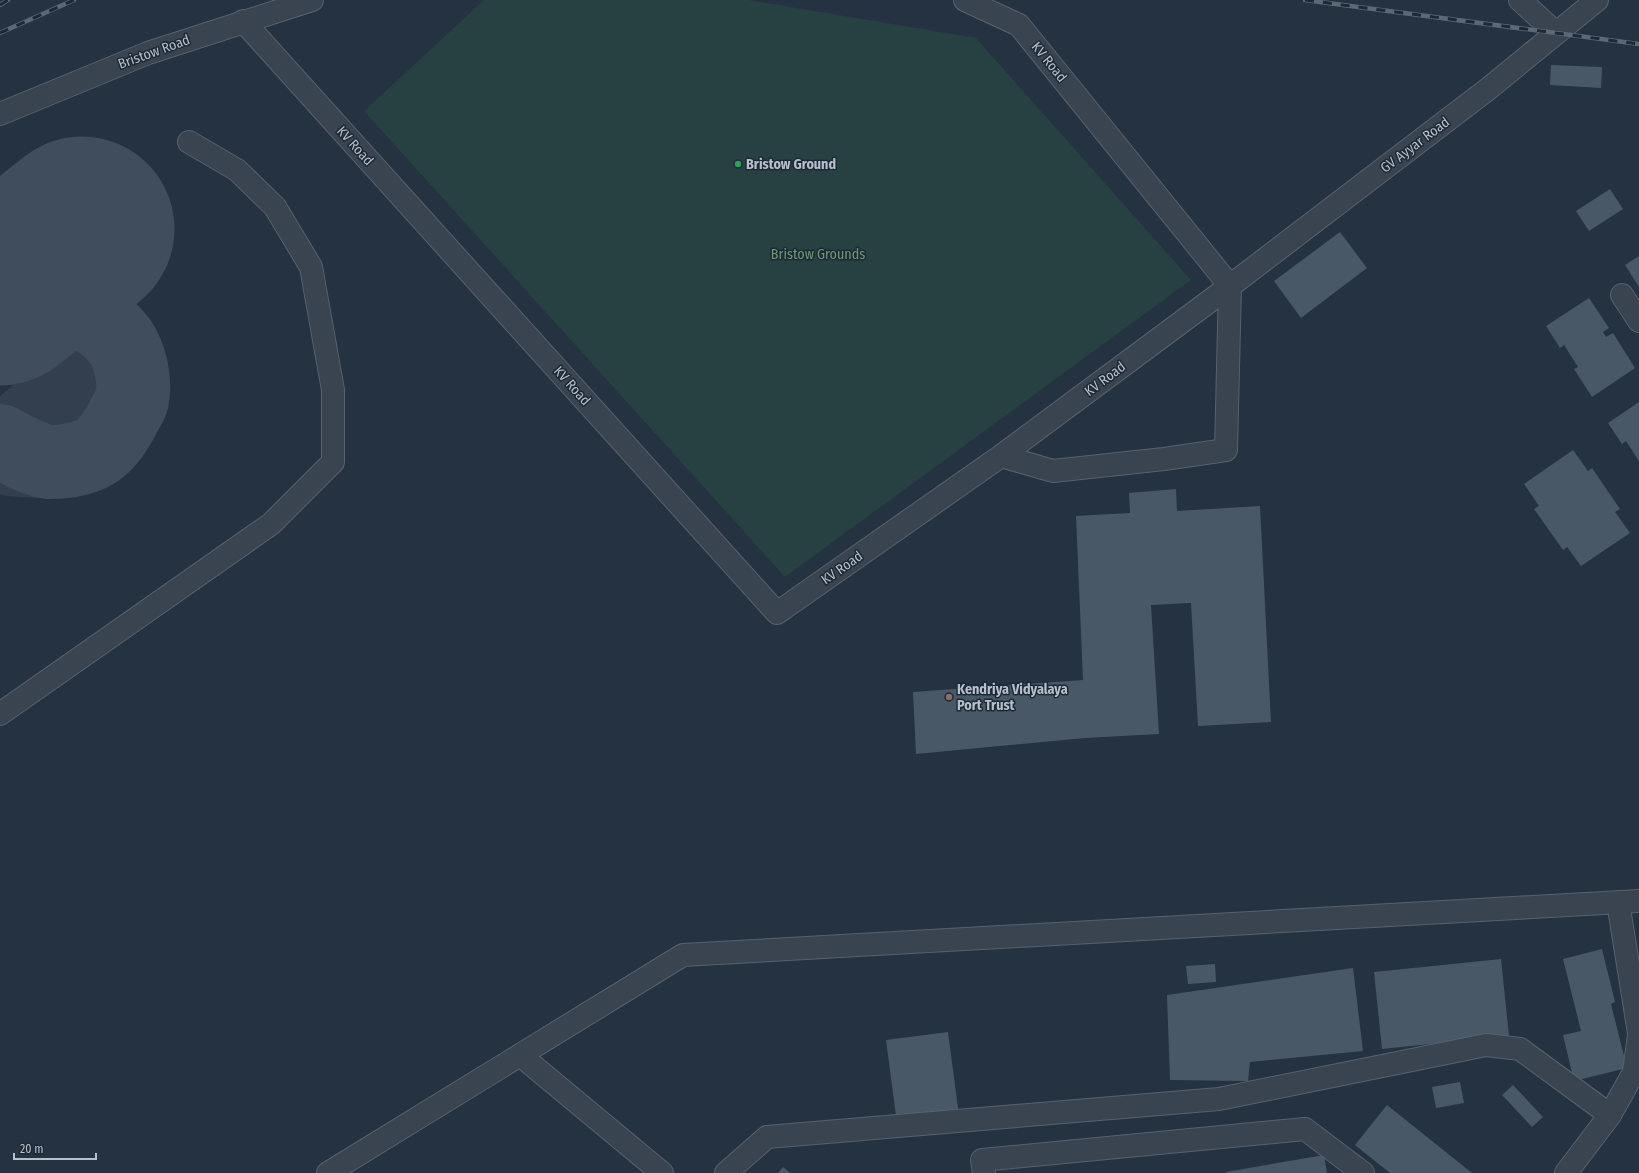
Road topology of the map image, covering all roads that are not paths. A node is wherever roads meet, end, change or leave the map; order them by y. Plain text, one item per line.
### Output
1 (312, 0) edge
2 (965, 0) edge
3 (1520, 0) edge
4 (1597, 0) edge
5 (243, 21) junction
6 (1556, 33) junction
7 (0, 114) edge
8 (189, 142) dead end
9 (1230, 286) junction
10 (1622, 295) dead end
11 (1639, 321) edge
12 (1001, 456) junction
13 (0, 714) edge
14 (1629, 902) edge
15 (1639, 1034) edge
16 (520, 1055) junction
17 (1610, 1115) junction
18 (328, 1173) edge
19 (662, 1173) edge
20 (726, 1173) edge
21 (984, 1173) edge
22 (1362, 1173) edge
23 (1566, 1173) edge

1 - 5 street, Bristow Road
2 - 9 street, KV Road
3 - 6 street
4 - 6 street, GV Ayyar Road
5 - 7 street, Bristow Road
5 - 12 street, KV Road
6 - 9 street, GV Ayyar Road
8 - 13 street
9 - 12 street, KV Road
9 - 12 street
10 - 11 street
14 - 15 street
14 - 16 street
15 - 17 street
16 - 18 street
16 - 19 street
17 - 20 street
17 - 23 street
21 - 22 street

